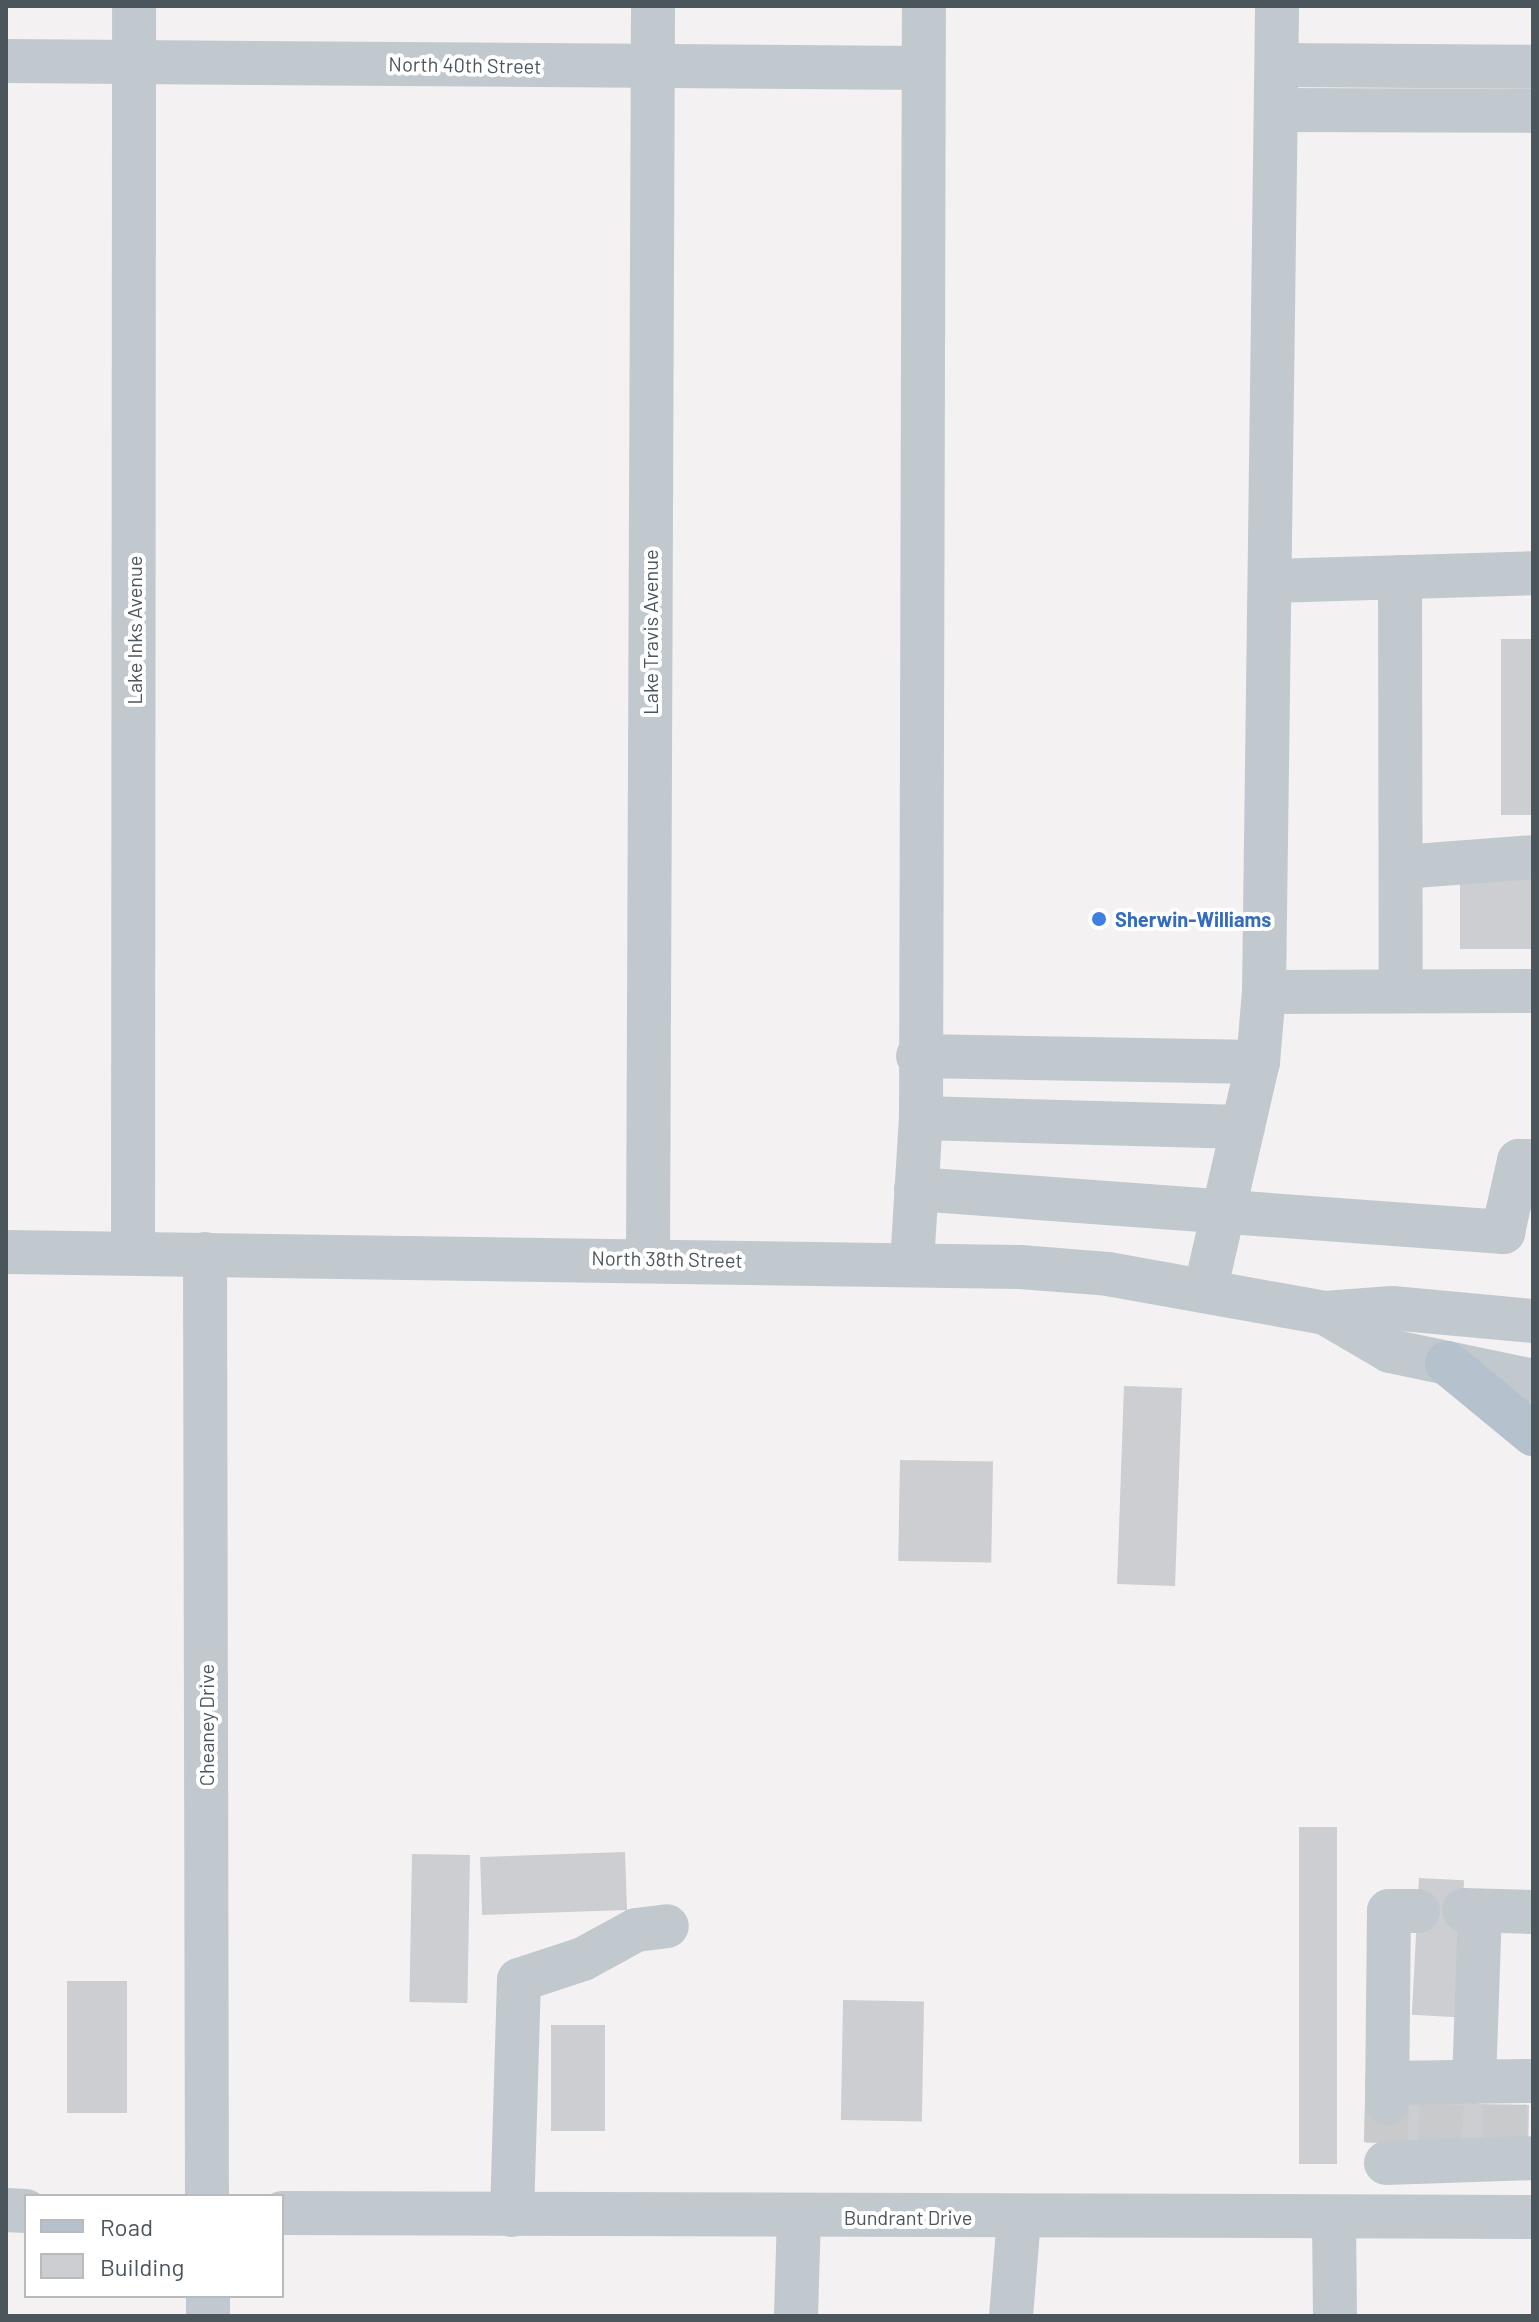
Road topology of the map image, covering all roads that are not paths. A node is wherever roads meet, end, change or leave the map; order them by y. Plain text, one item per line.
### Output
1 (134, 6) edge
2 (653, 6) edge
3 (924, 6) edge
4 (1277, 6) edge
5 (6, 61) edge
6 (134, 62) junction
7 (1277, 65) junction
8 (653, 67) junction
9 (1533, 67) edge
10 (923, 68) junction
11 (1276, 110) junction
12 (1533, 111) edge
13 (1533, 573) edge
14 (1400, 577) junction
15 (1270, 581) junction
16 (1533, 857) edge
17 (1401, 867) junction
18 (1401, 991) junction
19 (1533, 991) edge
20 (1264, 992) junction
21 (918, 1056) junction
22 (1258, 1062) junction
23 (921, 1118) junction
24 (1243, 1127) junction
25 (1533, 1161) edge
26 (916, 1189) junction
27 (1225, 1214) junction
28 (6, 1252) edge
29 (133, 1253) junction
30 (205, 1254) junction
31 (648, 1259) junction
32 (912, 1264) junction
33 (1205, 1291) junction
34 (1325, 1313) junction
35 (1533, 1321) edge
36 (1447, 1363) junction
37 (1533, 1381) edge
38 (1533, 1434) edge
39 (1418, 1911) dead end
40 (1533, 1912) edge
41 (667, 1926) dead end
42 (1484, 2118) edge
43 (1387, 2123) junction
44 (207, 2194) edge
45 (284, 2213) edge
46 (512, 2215) junction
47 (799, 2216) junction
48 (1533, 2217) edge
49 (1019, 2218) junction
50 (1334, 2220) junction
51 (1385, 2220) junction
52 (796, 2316) edge
53 (1011, 2316) edge
54 (1335, 2316) edge

1 - 6 street, Lake Inks Avenue
2 - 8 street, Lake Travis Avenue
3 - 10 street
4 - 7 street
5 - 6 street, North 40th Street
6 - 8 street, North 40th Street
6 - 29 street, Lake Inks Avenue
7 - 9 street
7 - 11 street
8 - 10 street, North 40th Street
8 - 31 street, Lake Travis Avenue
10 - 21 street
11 - 12 street
11 - 15 street
13 - 14 street
14 - 15 street
14 - 17 street
15 - 20 street
16 - 17 street
17 - 18 street
18 - 19 street
18 - 20 street
20 - 22 street
21 - 22 street
21 - 23 street
22 - 24 street
23 - 24 street
23 - 26 street
24 - 27 street
25 - 27 street
26 - 27 street
26 - 32 street
27 - 33 street
28 - 29 street, North 38th Street
29 - 30 street, North 38th Street
30 - 31 street, North 38th Street
30 - 44 street, Cheaney Drive
31 - 32 street, North 38th Street
32 - 33 street, North 38th Street
33 - 34 street, North 38th Street
34 - 35 street, North 38th Street
34 - 36 street, North 38th Street
36 - 37 street, North 38th Street
36 - 38 main road
39 - 43 street
40 - 42 street
41 - 46 street
42 - 43 street
42 - 43 street
43 - 51 street
45 - 46 street, Bundrant Drive
46 - 47 street, Bundrant Drive
47 - 49 street, Bundrant Drive
47 - 52 street
48 - 51 street, Bundrant Drive
49 - 50 street, Bundrant Drive
49 - 53 street
50 - 51 street, Bundrant Drive
50 - 54 street

